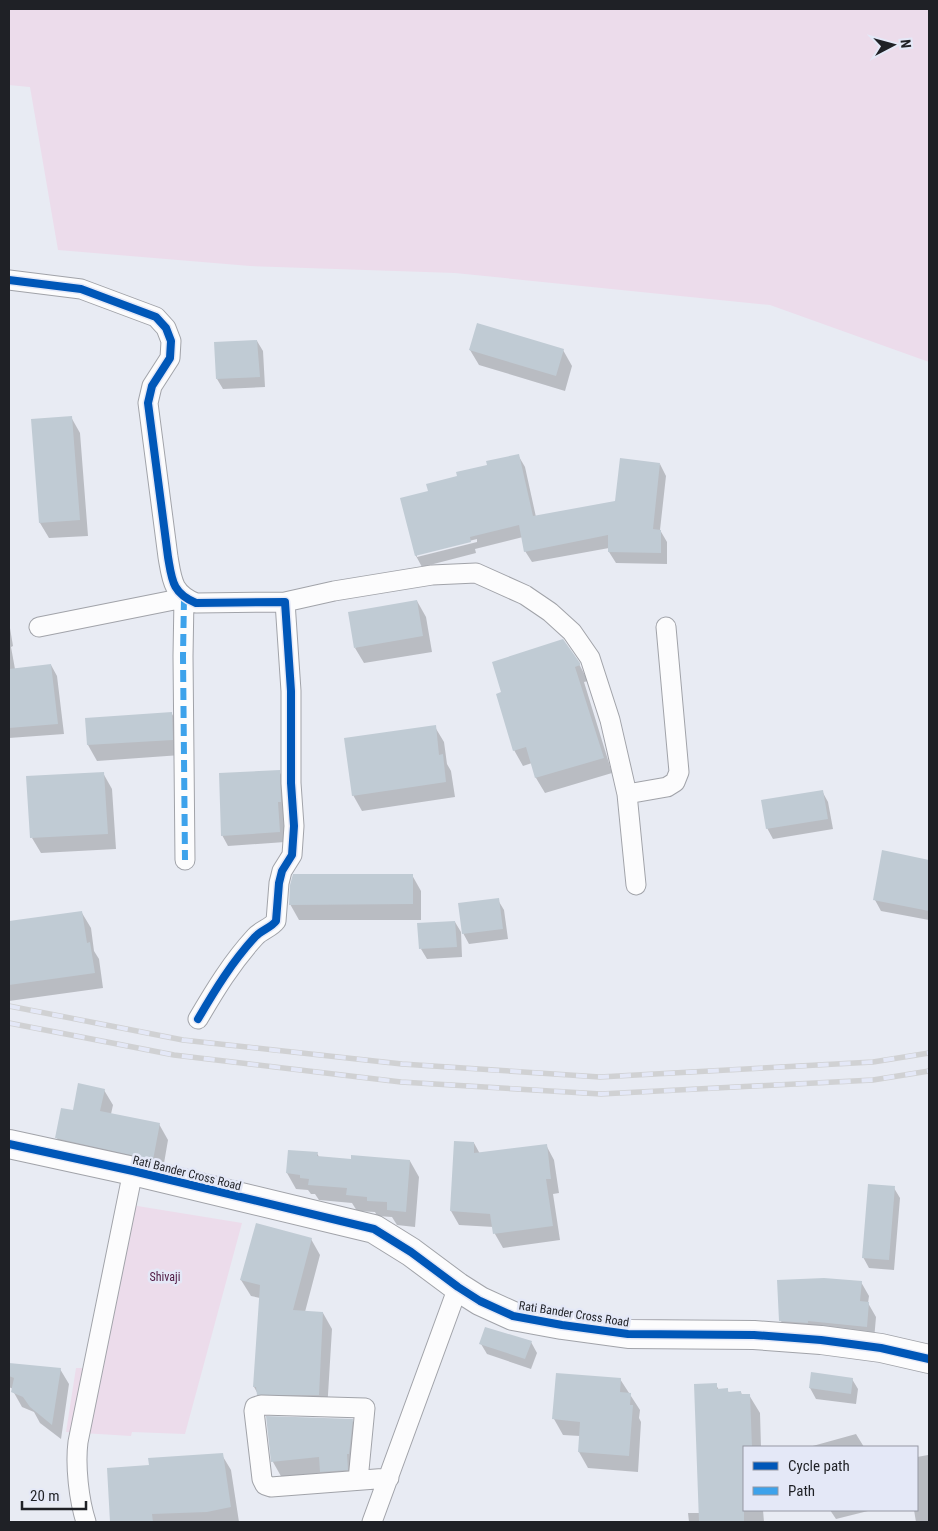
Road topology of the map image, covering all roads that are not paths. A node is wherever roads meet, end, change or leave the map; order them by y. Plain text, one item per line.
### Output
1 (9, 280) edge
2 (184, 598) junction
3 (284, 602) junction
4 (39, 627) dead end
5 (666, 627) dead end
6 (626, 794) junction
7 (185, 860) dead end
8 (636, 885) dead end
9 (198, 1019) dead end
10 (9, 1144) edge
11 (134, 1171) junction
12 (458, 1288) junction
13 (929, 1359) edge
14 (389, 1478) junction
15 (358, 1480) junction
16 (86, 1522) edge
17 (372, 1522) edge

1 - 2 street
2 - 3 street
2 - 4 street
2 - 7 street
3 - 6 street
3 - 9 street
5 - 6 street
6 - 8 street
10 - 11 street, Rati Bander Cross Road
11 - 12 street, Rati Bander Cross Road
11 - 16 street
12 - 13 street, Rati Bander Cross Road
12 - 14 street
14 - 15 street
14 - 17 street
15 - 15 street

